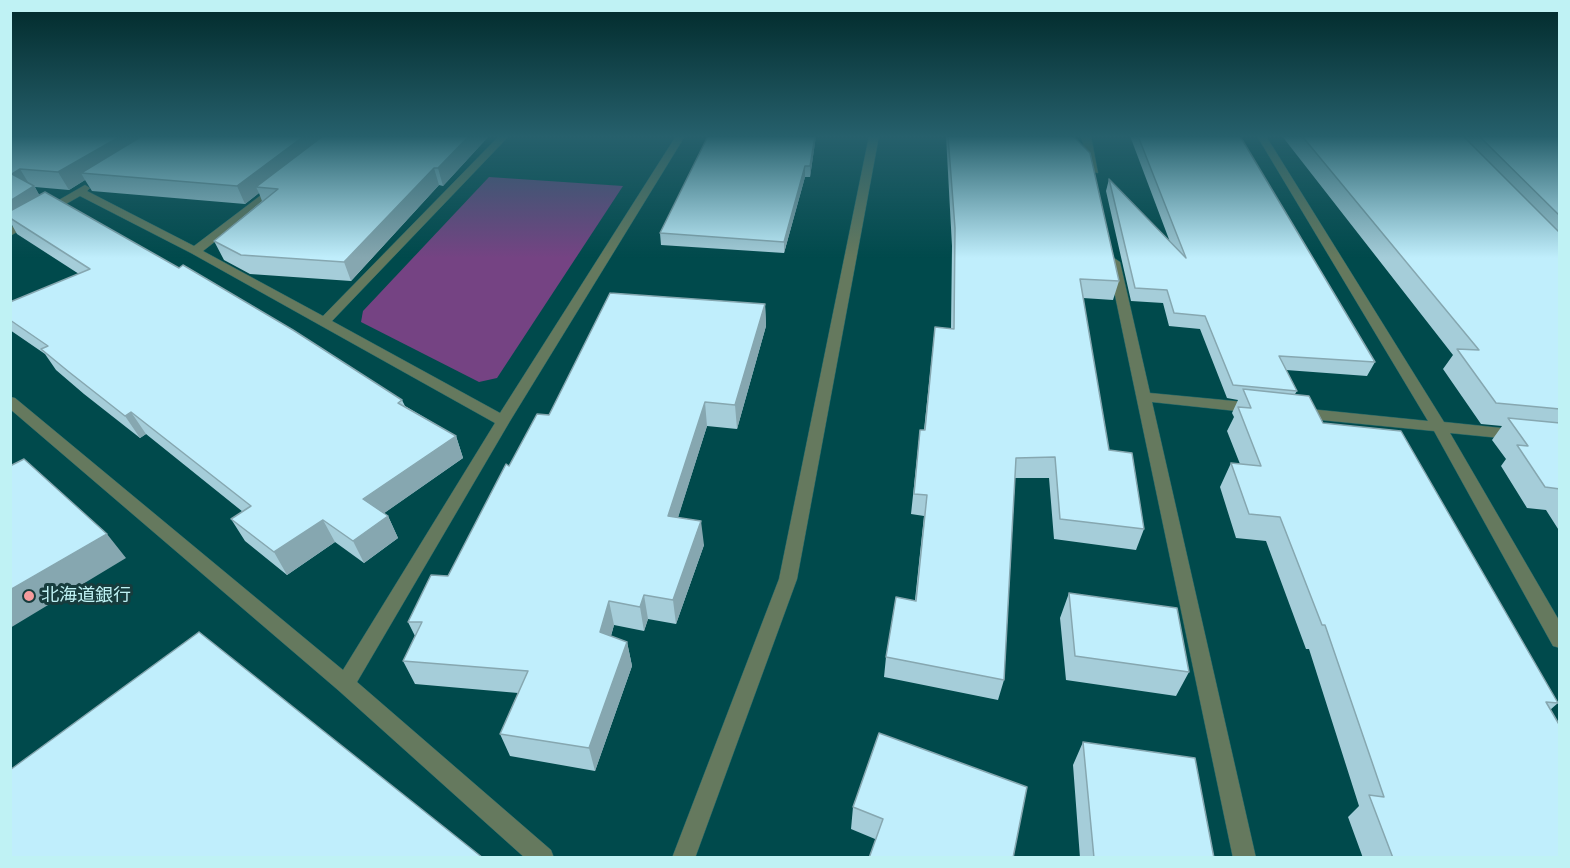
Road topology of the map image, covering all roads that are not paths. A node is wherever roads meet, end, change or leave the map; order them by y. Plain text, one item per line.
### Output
1 (466, 177) edge
2 (656, 177) edge
3 (866, 177) edge
4 (1095, 177) edge
5 (1286, 177) edge
6 (99, 179) edge
7 (288, 179) edge
8 (1096, 182) edge
9 (79, 192) junction
10 (10, 233) edge
11 (1112, 249) edge
12 (195, 251) junction
13 (324, 322) junction
14 (1145, 397) junction
15 (10, 401) edge
16 (503, 421) junction
17 (1440, 428) junction
18 (1560, 439) edge
19 (1560, 640) edge
20 (345, 684) junction
21 (543, 858) edge
22 (682, 858) edge
23 (1245, 858) edge

1 - 13 street
2 - 16 street
3 - 22 street
4 - 8 street
5 - 17 street
6 - 9 street
7 - 12 street
9 - 10 street
9 - 12 street
11 - 14 street
12 - 13 street
13 - 16 street
14 - 17 street
14 - 23 street
15 - 20 street
16 - 20 street
17 - 18 street
17 - 19 street
20 - 21 street

